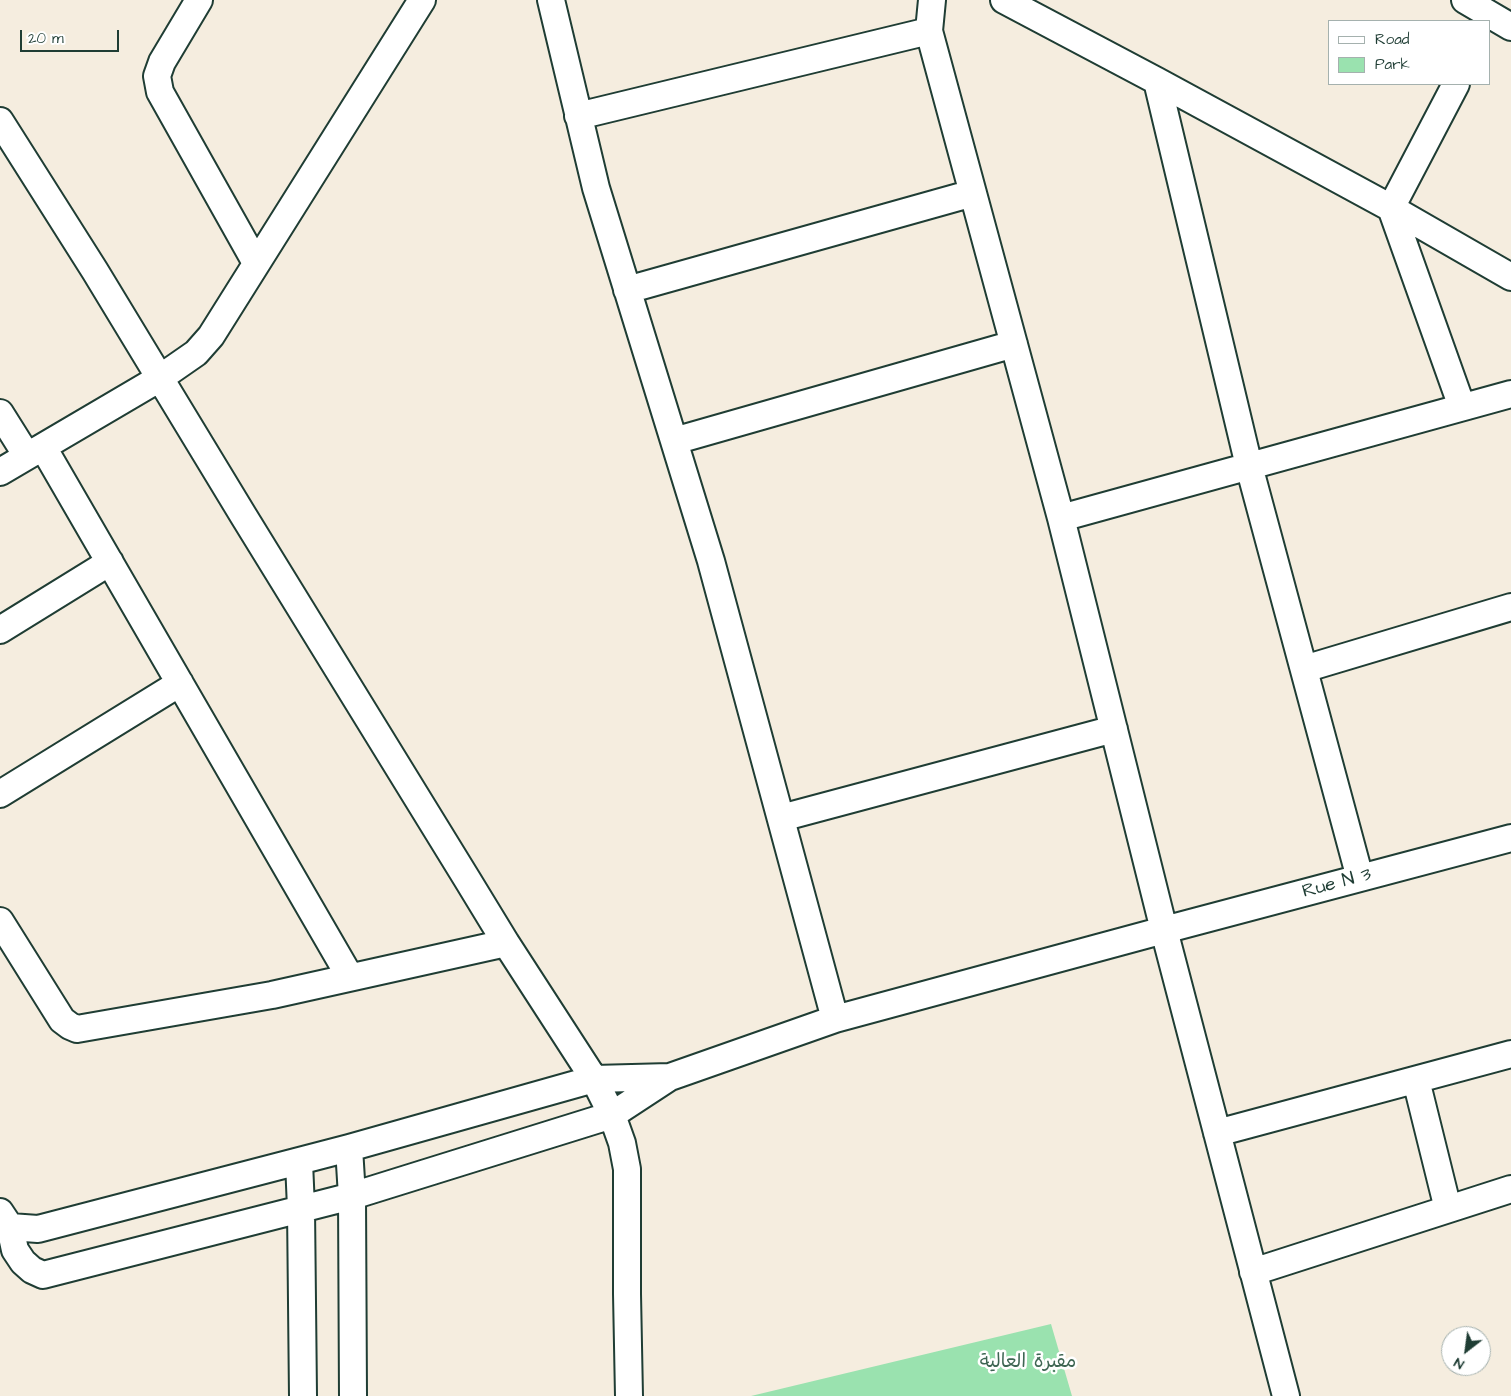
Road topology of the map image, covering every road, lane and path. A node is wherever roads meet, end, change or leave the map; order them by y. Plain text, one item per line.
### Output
1 (199, 0) edge
2 (422, 0) edge
3 (550, 0) edge
4 (932, 0) edge
5 (1004, 0) edge
6 (1465, 0) edge
7 (1497, 21) edge
8 (929, 31) junction
9 (1157, 81) junction
10 (1455, 85) edge
11 (578, 116) junction
12 (0, 121) edge
13 (973, 193) junction
14 (1391, 208) junction
15 (256, 263) junction
16 (1511, 277) edge
17 (627, 290) junction
18 (1014, 344) junction
19 (160, 378) junction
20 (1511, 394) edge
21 (1462, 408) junction
22 (0, 413) edge
23 (674, 441) junction
24 (35, 451) junction
25 (1250, 466) junction
26 (0, 472) edge
27 (1061, 518) junction
28 (110, 562) junction
29 (1511, 607) edge
30 (0, 630) edge
31 (1304, 669) junction
32 (180, 683) junction
33 (1114, 729) junction
34 (0, 794) edge
35 (781, 818) junction
36 (1511, 838) edge
37 (1360, 878) junction
38 (0, 921) edge
39 (1164, 930) junction
40 (506, 943) junction
41 (350, 977) junction
42 (835, 1019) junction
43 (1511, 1054) edge
44 (670, 1077) junction
45 (594, 1078) junction
46 (1416, 1080) junction
47 (612, 1114) junction
48 (1217, 1133) junction
49 (349, 1148) junction
50 (299, 1162) junction
51 (1511, 1189) edge
52 (352, 1196) junction
53 (301, 1208) junction
54 (1448, 1209) junction
55 (5, 1220) edge
56 (1254, 1272) junction
57 (303, 1396) edge
58 (353, 1396) edge
59 (628, 1396) edge
60 (1286, 1396) edge

1 - 15 street
2 - 15 street
3 - 11 street
4 - 8 street
5 - 9 street
6 - 7 street
8 - 11 street
8 - 13 street
9 - 14 street
9 - 25 street
10 - 14 street
11 - 17 street
12 - 19 street
13 - 17 street
13 - 18 street
14 - 16 street
14 - 21 street
15 - 19 street
17 - 23 street
18 - 23 street
18 - 27 street
19 - 24 street
19 - 40 street
20 - 21 street
21 - 25 street
22 - 24 street
23 - 35 street
24 - 26 street
24 - 28 street
25 - 27 street
25 - 31 street
27 - 33 street
28 - 30 street
28 - 32 street
29 - 31 street
31 - 37 street
32 - 34 street
32 - 41 street
33 - 35 street
33 - 39 street
35 - 42 street
36 - 37 street, Rue N 3
37 - 39 street, Rue N 3
38 - 41 street
39 - 42 street, Rue N 3
39 - 48 street
40 - 41 street
40 - 45 street
42 - 44 street, Rue N 3
43 - 46 street
44 - 45 street
44 - 47 street
45 - 47 street
45 - 49 street
46 - 48 street
46 - 54 street
47 - 52 street
47 - 59 street
48 - 56 street
49 - 50 street
49 - 52 street
50 - 53 street
50 - 55 street
51 - 54 street
52 - 53 street
52 - 58 street
53 - 55 street
53 - 57 street
54 - 56 street
56 - 60 street

